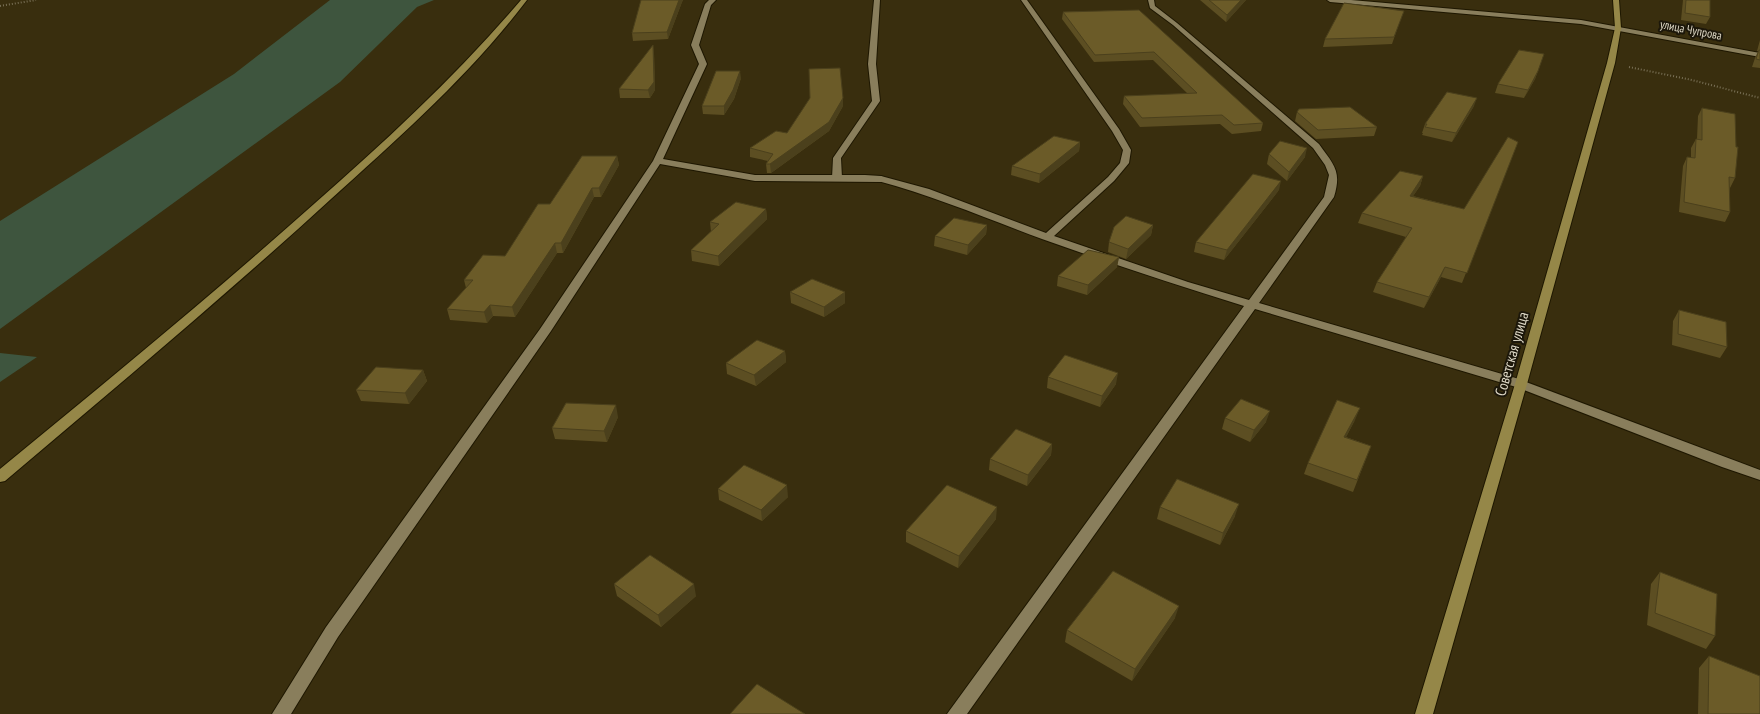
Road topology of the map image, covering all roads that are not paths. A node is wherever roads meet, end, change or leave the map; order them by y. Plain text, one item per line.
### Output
1 (524, 0) edge
2 (713, 0) edge
3 (877, 0) edge
4 (1024, 0) edge
5 (1151, 0) edge
6 (1330, 0) edge
7 (1616, 0) edge
8 (1349, 1) edge
9 (1618, 28) junction
10 (1760, 55) edge
11 (658, 161) junction
12 (837, 178) junction
13 (1046, 237) junction
14 (1252, 304) junction
15 (1521, 384) junction
16 (1760, 475) edge
17 (0, 477) edge
18 (281, 714) edge
19 (956, 714) edge
20 (1424, 714) edge

1 - 17 main road
2 - 11 street
3 - 12 street
4 - 13 street
5 - 14 street
6 - 8 street, улица Чупрова
7 - 9 main road, Советская улица
8 - 9 street, улица Чупрова
9 - 10 street, улица Чупрова
9 - 15 main road, Советская улица
11 - 12 street
11 - 18 street
12 - 13 street
13 - 14 street
14 - 15 street
14 - 19 street
15 - 16 street
15 - 20 main road, Советская улица

